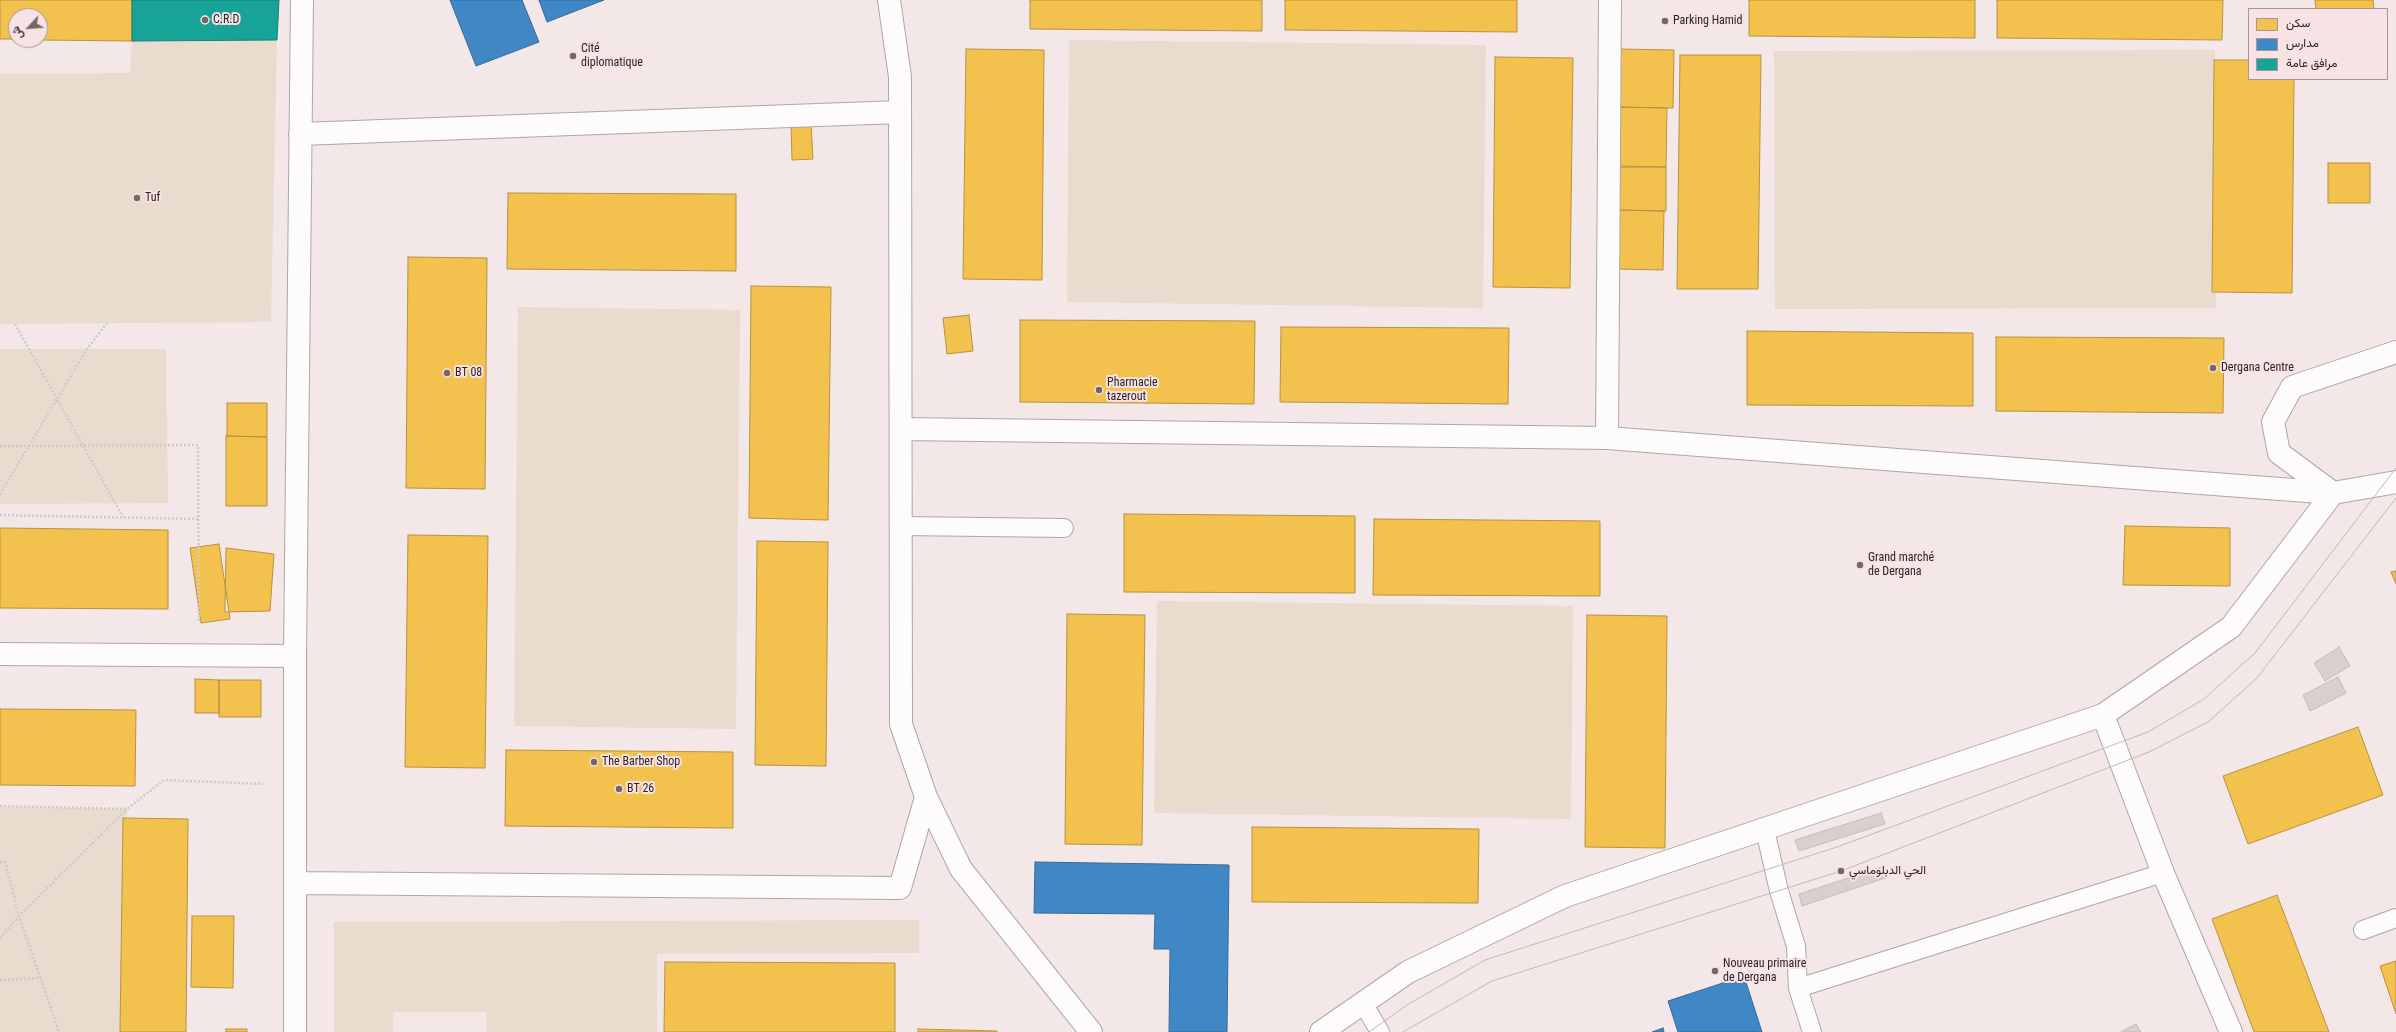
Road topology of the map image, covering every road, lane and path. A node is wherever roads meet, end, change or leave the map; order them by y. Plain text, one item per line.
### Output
1 (302, 0) edge
2 (889, 0) edge
3 (1610, 0) edge
4 (900, 112) junction
5 (300, 134) junction
6 (16, 324) dead end
7 (108, 324) dead end
8 (2396, 352) edge
9 (57, 398) junction
10 (901, 429) junction
11 (1607, 438) junction
12 (0, 446) edge
13 (28, 446) junction
14 (84, 446) junction
15 (2396, 482) edge
16 (2333, 493) junction
17 (0, 494) edge
18 (0, 515) edge
19 (123, 517) junction
20 (198, 519) junction
21 (901, 526) junction
22 (1064, 528) dead end
23 (0, 654) edge
24 (199, 655) junction
25 (295, 656) junction
26 (2103, 715) junction
27 (295, 785) junction
28 (926, 797) junction
29 (0, 806) edge
30 (127, 809) junction
31 (1765, 830) junction
32 (0, 862) edge
33 (2164, 873) junction
34 (295, 883) junction
35 (19, 916) junction
36 (2396, 918) edge
37 (2364, 930) dead end
38 (0, 938) edge
39 (41, 978) junction
40 (0, 980) edge
41 (1798, 988) junction
42 (1363, 1003) junction
43 (59, 1032) edge
44 (295, 1032) edge
45 (1091, 1032) edge
46 (1321, 1032) edge
47 (1380, 1032) edge
48 (1812, 1032) edge
49 (2231, 1032) edge

1 - 5 street
2 - 4 street
3 - 11 street
4 - 5 street
4 - 10 street
5 - 25 street
6 - 9 path
7 - 9 path
8 - 16 street
9 - 13 path
9 - 14 path
10 - 11 street
10 - 21 street
11 - 16 street
12 - 13 path
13 - 14 path
13 - 17 path
14 - 19 path
14 - 20 path
15 - 16 street
16 - 26 street
18 - 19 path
19 - 20 path
20 - 24 path
21 - 22 lane
21 - 28 street
23 - 24 street
24 - 25 street
25 - 27 street
26 - 31 street
26 - 33 street
27 - 30 path
27 - 34 street
28 - 34 street
28 - 45 street
29 - 30 path
30 - 35 path
31 - 41 lane
31 - 42 street
32 - 35 path
33 - 41 lane
33 - 49 street
34 - 44 street
35 - 38 path
35 - 39 path
36 - 37 lane
39 - 40 path
39 - 43 path
41 - 48 lane
42 - 46 street
42 - 47 lane

